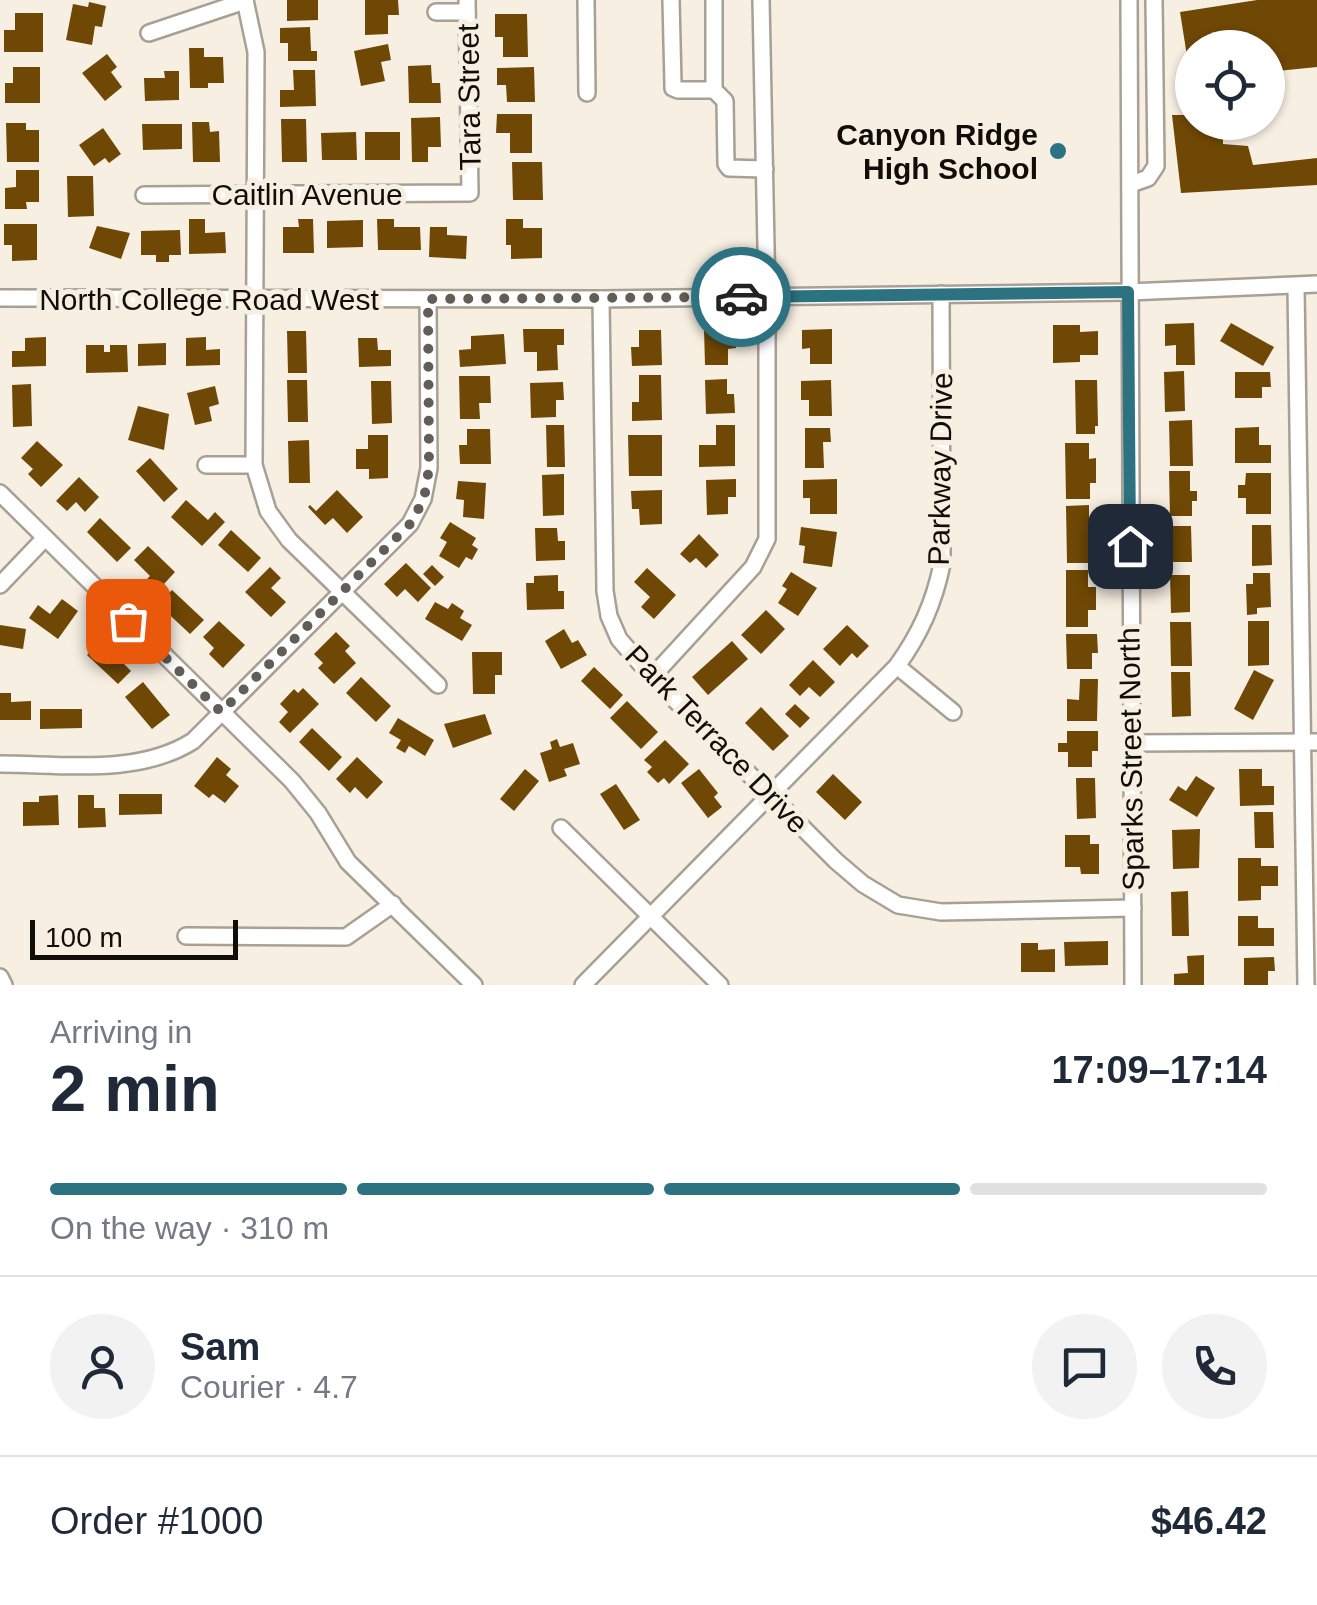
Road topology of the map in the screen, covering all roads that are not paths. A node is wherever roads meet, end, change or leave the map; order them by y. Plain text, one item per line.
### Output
1 (245, 0) edge
2 (586, 0) edge
3 (671, 0) edge
4 (714, 0) edge
5 (761, 0) edge
6 (1129, 0) edge
7 (1154, 0) edge
8 (467, 6) edge
9 (436, 12) dead end
10 (150, 33) dead end
11 (714, 90) junction
12 (588, 94) dead end
13 (764, 169) junction
14 (1131, 184) junction
15 (470, 193) joint
16 (254, 194) junction
17 (144, 195) dead end
18 (1317, 284) edge
19 (1296, 288) junction
20 (1128, 292) junction
21 (941, 294) junction
22 (767, 296) junction
23 (0, 298) edge
24 (255, 298) junction
25 (428, 299) junction
26 (601, 299) junction
27 (254, 464) junction
28 (206, 465) dead end
29 (0, 494) edge
30 (44, 539) junction
31 (0, 585) edge
32 (343, 591) junction
33 (898, 666) junction
34 (652, 677) junction
35 (438, 684) dead end
36 (221, 712) junction
37 (953, 712) dead end
38 (1310, 742) edge
39 (1131, 743) junction
40 (0, 764) edge
41 (772, 796) junction
42 (561, 828) dead end
43 (393, 904) junction
44 (1133, 908) junction
45 (651, 918) junction
46 (186, 936) dead end
47 (0, 977) edge
48 (4, 985) edge
49 (474, 985) edge
50 (584, 985) edge
51 (720, 985) edge
52 (1133, 985) edge
53 (1306, 985) edge

1 - 10 street
1 - 16 street
2 - 12 street
3 - 11 street
4 - 11 street
5 - 13 street
6 - 14 street, Sparks Street North
7 - 14 street
8 - 9 street
8 - 15 street, Tara Street
11 - 13 street
13 - 22 street
14 - 20 street, Sparks Street North
15 - 16 street, Caitlin Avenue
16 - 17 street, Caitlin Avenue
16 - 24 street
18 - 19 street, North College Road West
19 - 20 street, North College Road West
19 - 38 street
20 - 21 street, North College Road West
20 - 39 street, Sparks Street North
21 - 22 street, North College Road West
21 - 33 street, Parkway Drive
22 - 26 street, North College Road West
22 - 34 street
23 - 24 street, North College Road West
24 - 25 street, North College Road West
24 - 27 street
25 - 26 street, North College Road West
25 - 32 street
26 - 34 street, Park Terrace Drive
27 - 28 street
27 - 32 street
29 - 30 street
30 - 31 street
30 - 36 street
32 - 35 street
32 - 36 street
33 - 37 street
33 - 41 street, Parkway Drive
34 - 41 street, Park Terrace Drive
36 - 40 street
36 - 43 street
38 - 39 street
38 - 53 street
39 - 44 street, Sparks Street North
41 - 44 street, Park Terrace Drive
41 - 45 street, Parkway Drive
42 - 45 street
43 - 46 street
43 - 49 street
44 - 52 street, Sparks Street North
45 - 50 street, Parkway Drive
45 - 51 street
47 - 48 street

